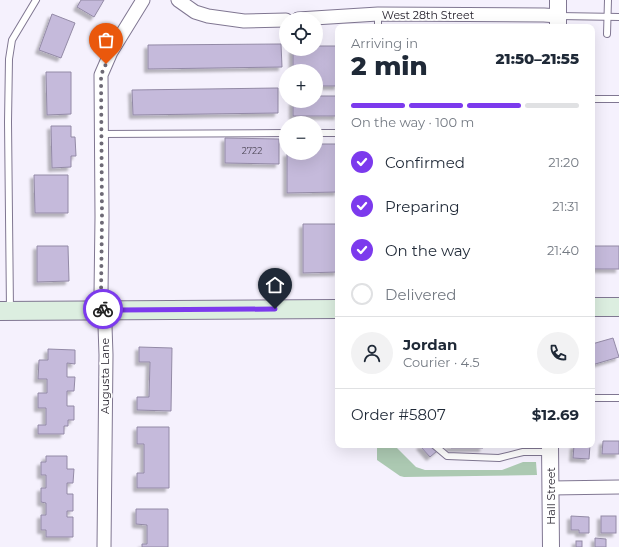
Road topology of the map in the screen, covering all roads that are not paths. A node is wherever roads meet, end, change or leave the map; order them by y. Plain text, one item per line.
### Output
1 (36, 0) edge
2 (143, 0) edge
3 (178, 0) edge
4 (608, 0) edge
5 (558, 14) edge
6 (619, 16) edge
7 (608, 17) junction
8 (279, 20) edge
9 (323, 20) edge
10 (378, 21) edge
11 (608, 34) dead end
12 (595, 99) edge
13 (619, 99) edge
14 (279, 133) edge
15 (323, 133) edge
16 (335, 133) edge
17 (102, 134) junction
18 (595, 307) edge
19 (619, 307) edge
20 (335, 309) edge
21 (5, 310) edge
22 (103, 310) junction
23 (595, 398) edge
24 (619, 398) edge
25 (438, 448) edge
26 (550, 448) edge
27 (619, 487) edge
28 (551, 488) junction
29 (104, 547) edge
30 (551, 547) edge

1 - 21 lane
2 - 17 street, Augusta Lane
3 - 8 street
4 - 7 lane
5 - 7 lane
5 - 10 street, West 28th Street
6 - 7 lane
7 - 11 lane
9 - 10 street, West 28th Street
12 - 13 lane
14 - 17 lane
15 - 16 lane
17 - 22 street, Augusta Lane
18 - 19 main road
20 - 22 main road
21 - 22 main road
22 - 29 street, Augusta Lane
23 - 24 lane
25 - 26 lane
26 - 28 street, Hall Street
27 - 28 street
28 - 30 street, Hall Street

